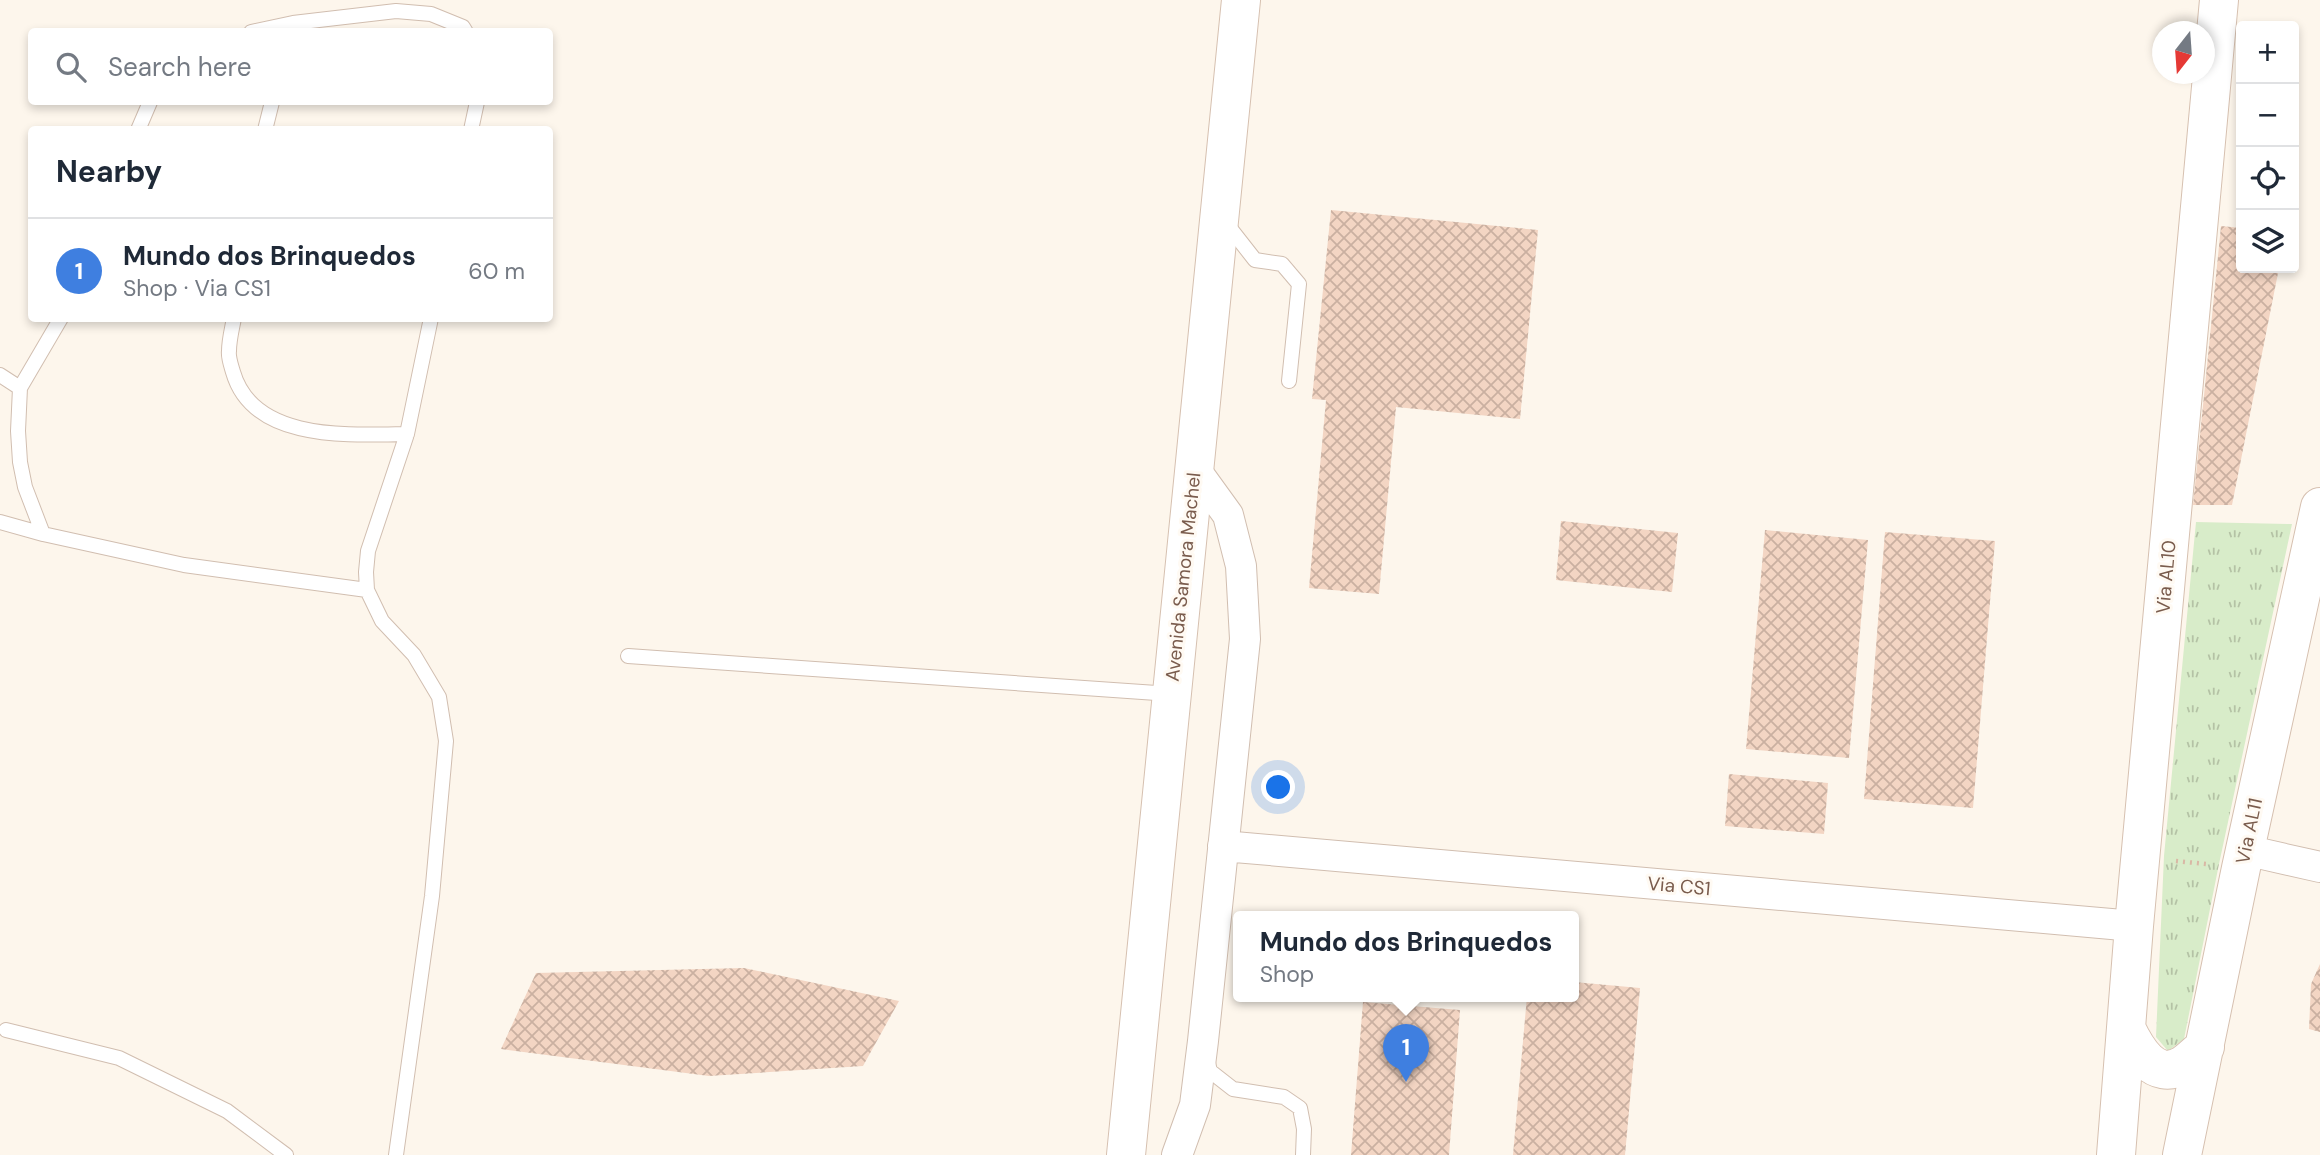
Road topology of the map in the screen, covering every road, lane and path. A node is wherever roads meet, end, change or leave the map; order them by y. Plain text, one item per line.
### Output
1 (1241, 0) edge
2 (2219, 0) edge
3 (292, 27) edge
4 (464, 28) edge
5 (149, 105) edge
6 (271, 105) edge
7 (476, 105) edge
8 (140, 126) edge
9 (266, 126) edge
10 (472, 126) edge
11 (1219, 214) junction
12 (59, 322) edge
13 (233, 322) edge
14 (430, 322) edge
15 (0, 375) edge
16 (1289, 381) dead end
17 (20, 388) junction
18 (407, 434) junction
19 (1194, 468) junction
20 (2320, 507) edge
21 (0, 522) edge
22 (43, 534) junction
23 (368, 590) junction
24 (628, 656) dead end
25 (1171, 694) junction
26 (1223, 846) junction
27 (2141, 857) junction
28 (2243, 859) junction
29 (2320, 867) edge
30 (2134, 926) junction
31 (2126, 1028) junction
32 (6, 1030) dead end
33 (1203, 1041) junction
34 (2205, 1046) junction
35 (286, 1155) edge
36 (396, 1155) edge
37 (1126, 1155) edge
38 (1177, 1155) edge
39 (1303, 1155) edge
40 (2116, 1155) edge
41 (2182, 1155) edge

1 - 11 street, Avenida Samora Machel
2 - 27 street, Via AL10
3 - 4 lane
5 - 8 lane
6 - 9 lane
7 - 10 lane
11 - 16 lane
11 - 19 street, Avenida Samora Machel
12 - 17 lane
13 - 18 lane
14 - 18 lane
15 - 17 lane
17 - 22 lane
18 - 23 lane
19 - 25 street, Avenida Samora Machel
19 - 26 street
20 - 28 street, Via AL11
21 - 22 lane
22 - 23 lane
23 - 36 lane
24 - 25 lane
25 - 37 street, Avenida Samora Machel
26 - 30 street, Via CS1
26 - 33 street
27 - 28 path
27 - 30 street, Via AL10
28 - 29 street
28 - 34 street, Via AL11
30 - 31 street, Via AL10
31 - 34 street
31 - 40 street, Via AL10
32 - 35 lane
33 - 38 street
33 - 39 lane
34 - 41 street, Via AL11

